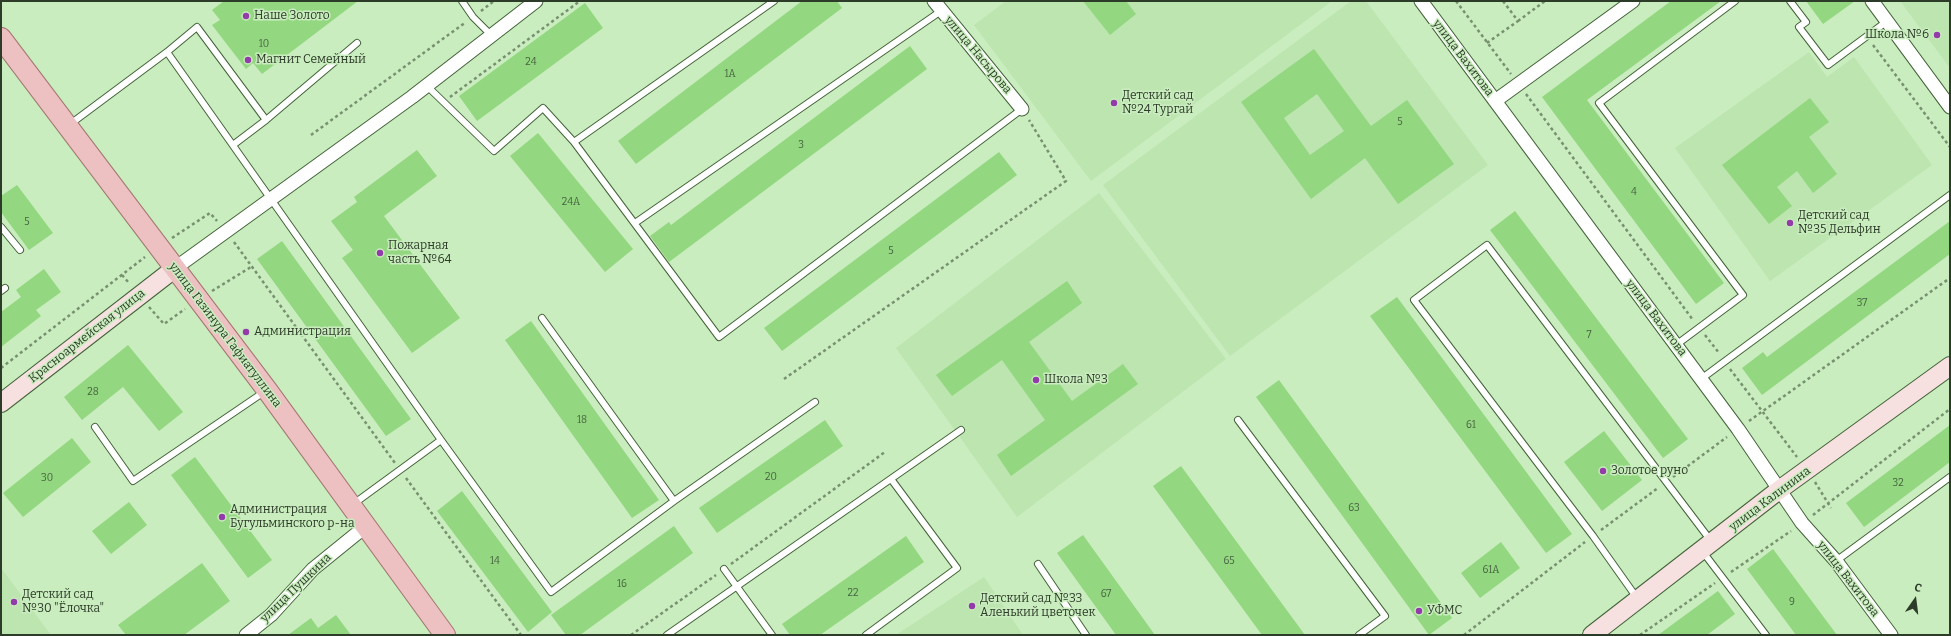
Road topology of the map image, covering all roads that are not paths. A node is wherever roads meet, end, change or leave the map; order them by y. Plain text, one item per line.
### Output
1 (462, 1) edge
2 (536, 1) edge
3 (774, 1) edge
4 (1421, 1) edge
5 (1633, 1) edge
6 (1735, 1) edge
7 (1790, 1) edge
8 (1872, 1) edge
9 (937, 6) edge
10 (1886, 22) junction
11 (492, 36) junction
12 (1, 38) edge
13 (357, 43) dead end
14 (167, 52) junction
15 (427, 86) junction
16 (1495, 101) junction
17 (1950, 107) edge
18 (1022, 109) joint
19 (266, 120) junction
20 (68, 126) junction
21 (574, 142) junction
22 (233, 145) junction
23 (1950, 195) edge
24 (269, 199) junction
25 (634, 223) junction
26 (1, 227) edge
27 (20, 250) dead end
28 (174, 269) junction
29 (542, 318) dead end
30 (1676, 345) junction
31 (1950, 366) edge
32 (1701, 379) junction
33 (267, 390) junction
34 (2, 401) edge
35 (816, 402) dead end
36 (1238, 420) dead end
37 (95, 427) dead end
38 (961, 430) dead end
39 (440, 440) junction
40 (1950, 477) edge
41 (891, 478) junction
42 (1779, 490) junction
43 (674, 501) junction
44 (351, 506) junction
45 (366, 526) junction
46 (1708, 547) junction
47 (1836, 561) junction
48 (1038, 564) dead end
49 (724, 569) road end
50 (736, 587) junction
51 (1639, 601) junction
52 (246, 635) edge
53 (445, 635) edge
54 (667, 635) edge
55 (772, 635) edge
56 (866, 635) edge
57 (1086, 635) edge
58 (1359, 635) edge
59 (1592, 635) edge
60 (1766, 635) edge
61 (1891, 635) edge

1 - 11 lane
2 - 11 street
3 - 21 lane
4 - 16 street, улица Вахитова
5 - 16 street
6 - 30 lane
7 - 10 lane
8 - 10 street
9 - 18 street, улица Насырова
9 - 25 lane
10 - 17 street
11 - 15 street
12 - 20 main road, улица Газинура Гафиатуллина
13 - 19 lane
14 - 19 lane
14 - 20 lane
14 - 22 lane
15 - 21 lane
15 - 24 street
16 - 30 street, улица Вахитова
18 - 25 lane
19 - 22 lane
20 - 28 main road, улица Газинура Гафиатуллина
21 - 25 lane
22 - 24 lane
23 - 32 lane
24 - 28 street
24 - 39 lane
26 - 27 lane
28 - 33 main road, улица Газинура Гафиатуллина
28 - 34 street, Красноармейская улица
29 - 43 lane
30 - 32 street, улица Вахитова
31 - 42 street, улица Калинина
32 - 42 street, улица Вахитова
33 - 37 lane
33 - 44 main road, улица Газинура Гафиатуллина
35 - 43 lane
36 - 58 lane
38 - 41 lane
39 - 43 lane
39 - 44 lane
40 - 47 lane
41 - 50 lane
41 - 56 lane
42 - 46 street, улица Калинина
42 - 47 street, улица Вахитова
44 - 45 main road, улица Газинура Гафиатуллина
45 - 52 street, улица Пушкина
45 - 53 main road, улица Газинура Гафиатуллина
46 - 51 street, улица Калинина
46 - 51 lane
46 - 60 lane
47 - 61 street, улица Вахитова
48 - 57 lane
49 - 50 lane
50 - 54 lane
50 - 55 lane
51 - 59 street, улица Калинина

